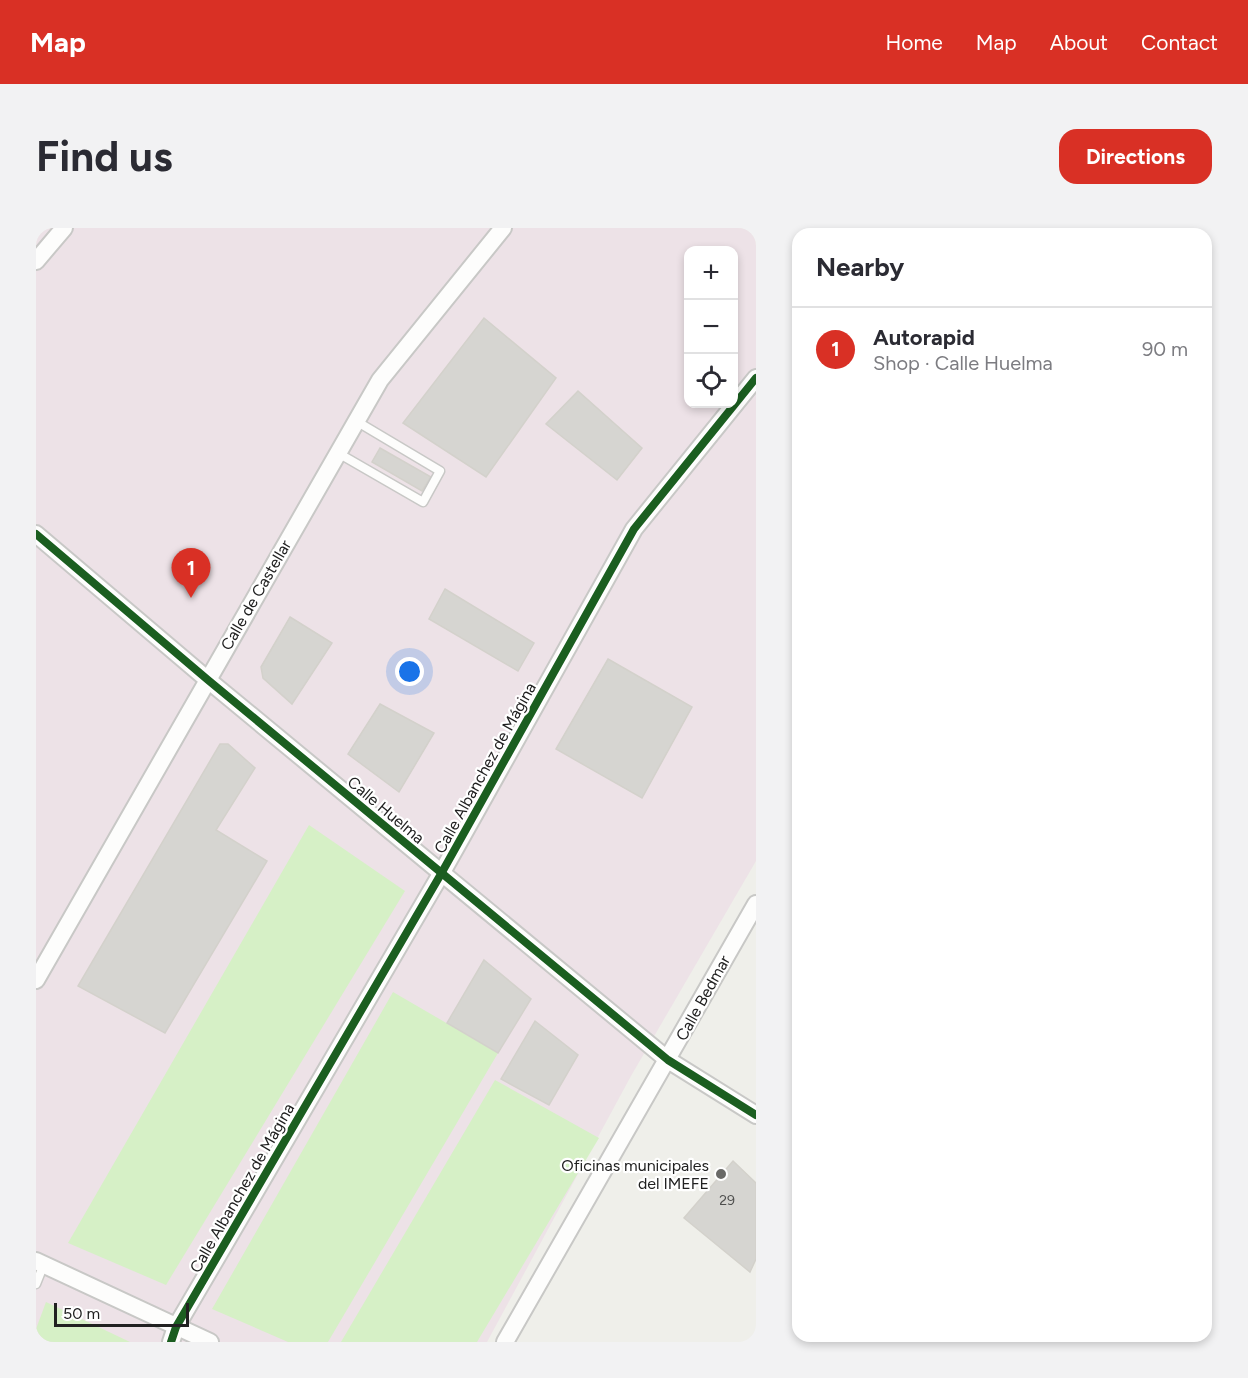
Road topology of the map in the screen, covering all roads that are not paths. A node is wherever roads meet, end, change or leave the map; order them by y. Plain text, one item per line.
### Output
1 (64, 228) edge
2 (503, 228) edge
3 (36, 261) edge
4 (756, 378) edge
5 (356, 421) junction
6 (338, 453) junction
7 (36, 534) edge
8 (208, 680) junction
9 (441, 874) junction
10 (756, 904) edge
11 (36, 980) edge
12 (668, 1060) junction
13 (756, 1115) edge
14 (40, 1262) edge
15 (36, 1284) edge
16 (173, 1334) edge
17 (210, 1342) edge
18 (505, 1342) edge

1 - 3 street
2 - 5 street, Calle de Castellar
4 - 9 street, Calle Albanchez de Mágina
5 - 6 street, Calle de Castellar
5 - 6 lane
6 - 8 street, Calle de Castellar
7 - 8 street, Calle Huelma
8 - 9 street, Calle Huelma
8 - 11 street, Calle de Castellar
9 - 12 street, Calle Huelma
9 - 16 street, Calle Albanchez de Mágina
10 - 12 street, Calle Bedmar
12 - 13 street, Calle Huelma
12 - 18 street, Calle Bedmar
14 - 15 lane
14 - 16 street
16 - 17 street

